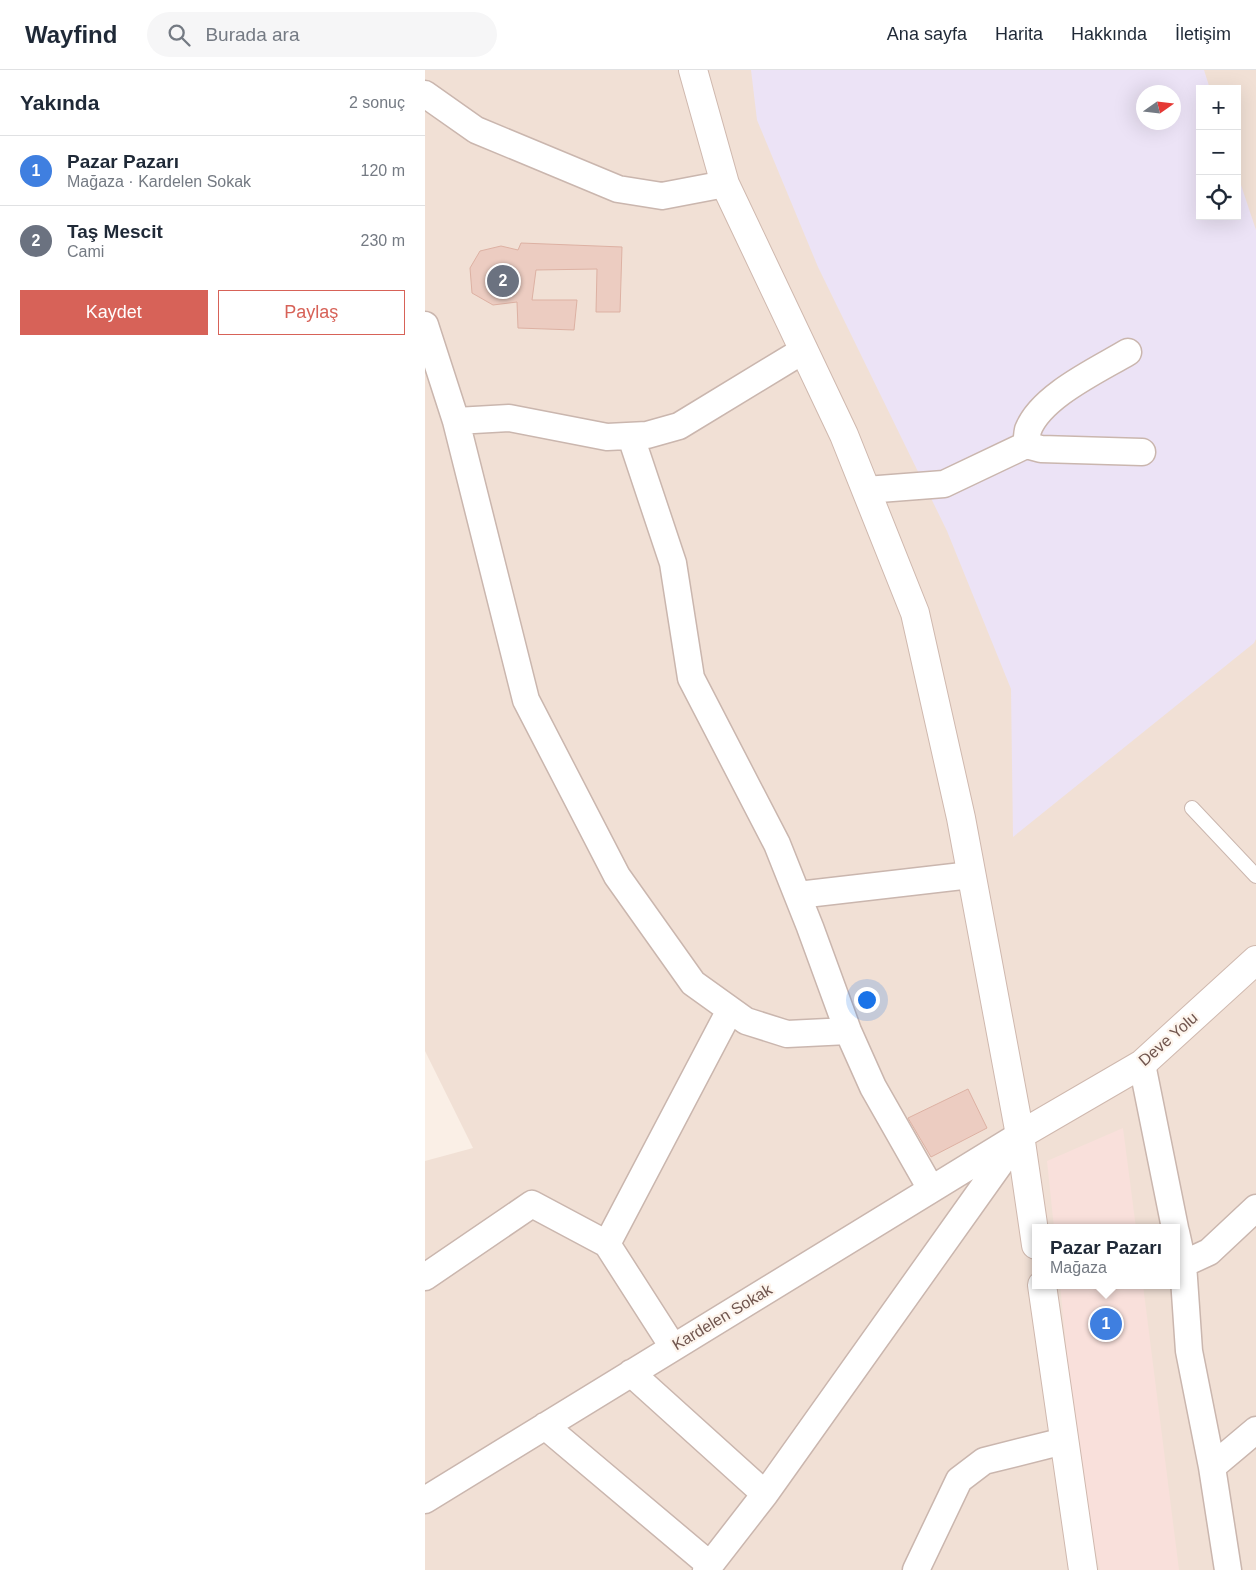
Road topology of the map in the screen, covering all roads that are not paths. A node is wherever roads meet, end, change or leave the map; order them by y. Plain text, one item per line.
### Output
1 (693, 70) edge
2 (425, 94) edge
3 (725, 184) junction
4 (425, 325) edge
5 (804, 350) junction
6 (1128, 352) dead end
7 (456, 421) junction
8 (631, 437) junction
9 (1026, 445) junction
10 (1142, 452) dead end
11 (866, 490) junction
12 (1192, 808) dead end
13 (971, 875) junction
14 (1256, 876) edge
15 (798, 896) junction
16 (1256, 960) edge
17 (730, 1010) junction
18 (848, 1031) junction
19 (1142, 1064) junction
20 (1020, 1135) junction
21 (931, 1190) junction
22 (1256, 1208) edge
23 (1033, 1224) edge
24 (1174, 1224) edge
25 (607, 1244) junction
26 (1180, 1250) edge
27 (1183, 1264) junction
28 (425, 1276) edge
29 (1043, 1289) edge
30 (673, 1347) junction
31 (631, 1373) junction
32 (545, 1426) junction
33 (1256, 1430) edge
34 (1064, 1441) junction
35 (1212, 1468) junction
36 (765, 1494) junction
37 (425, 1500) edge
38 (708, 1568) edge
39 (916, 1570) edge
40 (1083, 1570) edge
41 (1228, 1570) edge

1 - 3 street
2 - 3 street
3 - 5 street
4 - 7 street
5 - 8 street
5 - 11 street
6 - 9 street
7 - 8 street
7 - 17 street
8 - 15 street
9 - 10 street
9 - 11 street
11 - 13 street
12 - 14 lane
13 - 15 street
13 - 20 street
15 - 18 street
16 - 19 street, Deve Yolu
17 - 18 street
17 - 25 street
18 - 21 street
19 - 20 street, Deve Yolu
19 - 24 street
20 - 21 street, Kardelen Sokak
20 - 23 street
20 - 36 street
21 - 30 street, Kardelen Sokak
22 - 27 street
25 - 28 street
25 - 30 street
26 - 27 street
27 - 35 street
29 - 34 street
30 - 31 street, Kardelen Sokak
31 - 32 street, Kardelen Sokak
31 - 36 street
32 - 37 street, Kardelen Sokak
32 - 38 street
33 - 35 street
34 - 39 street
34 - 40 street
35 - 41 street
36 - 38 street

